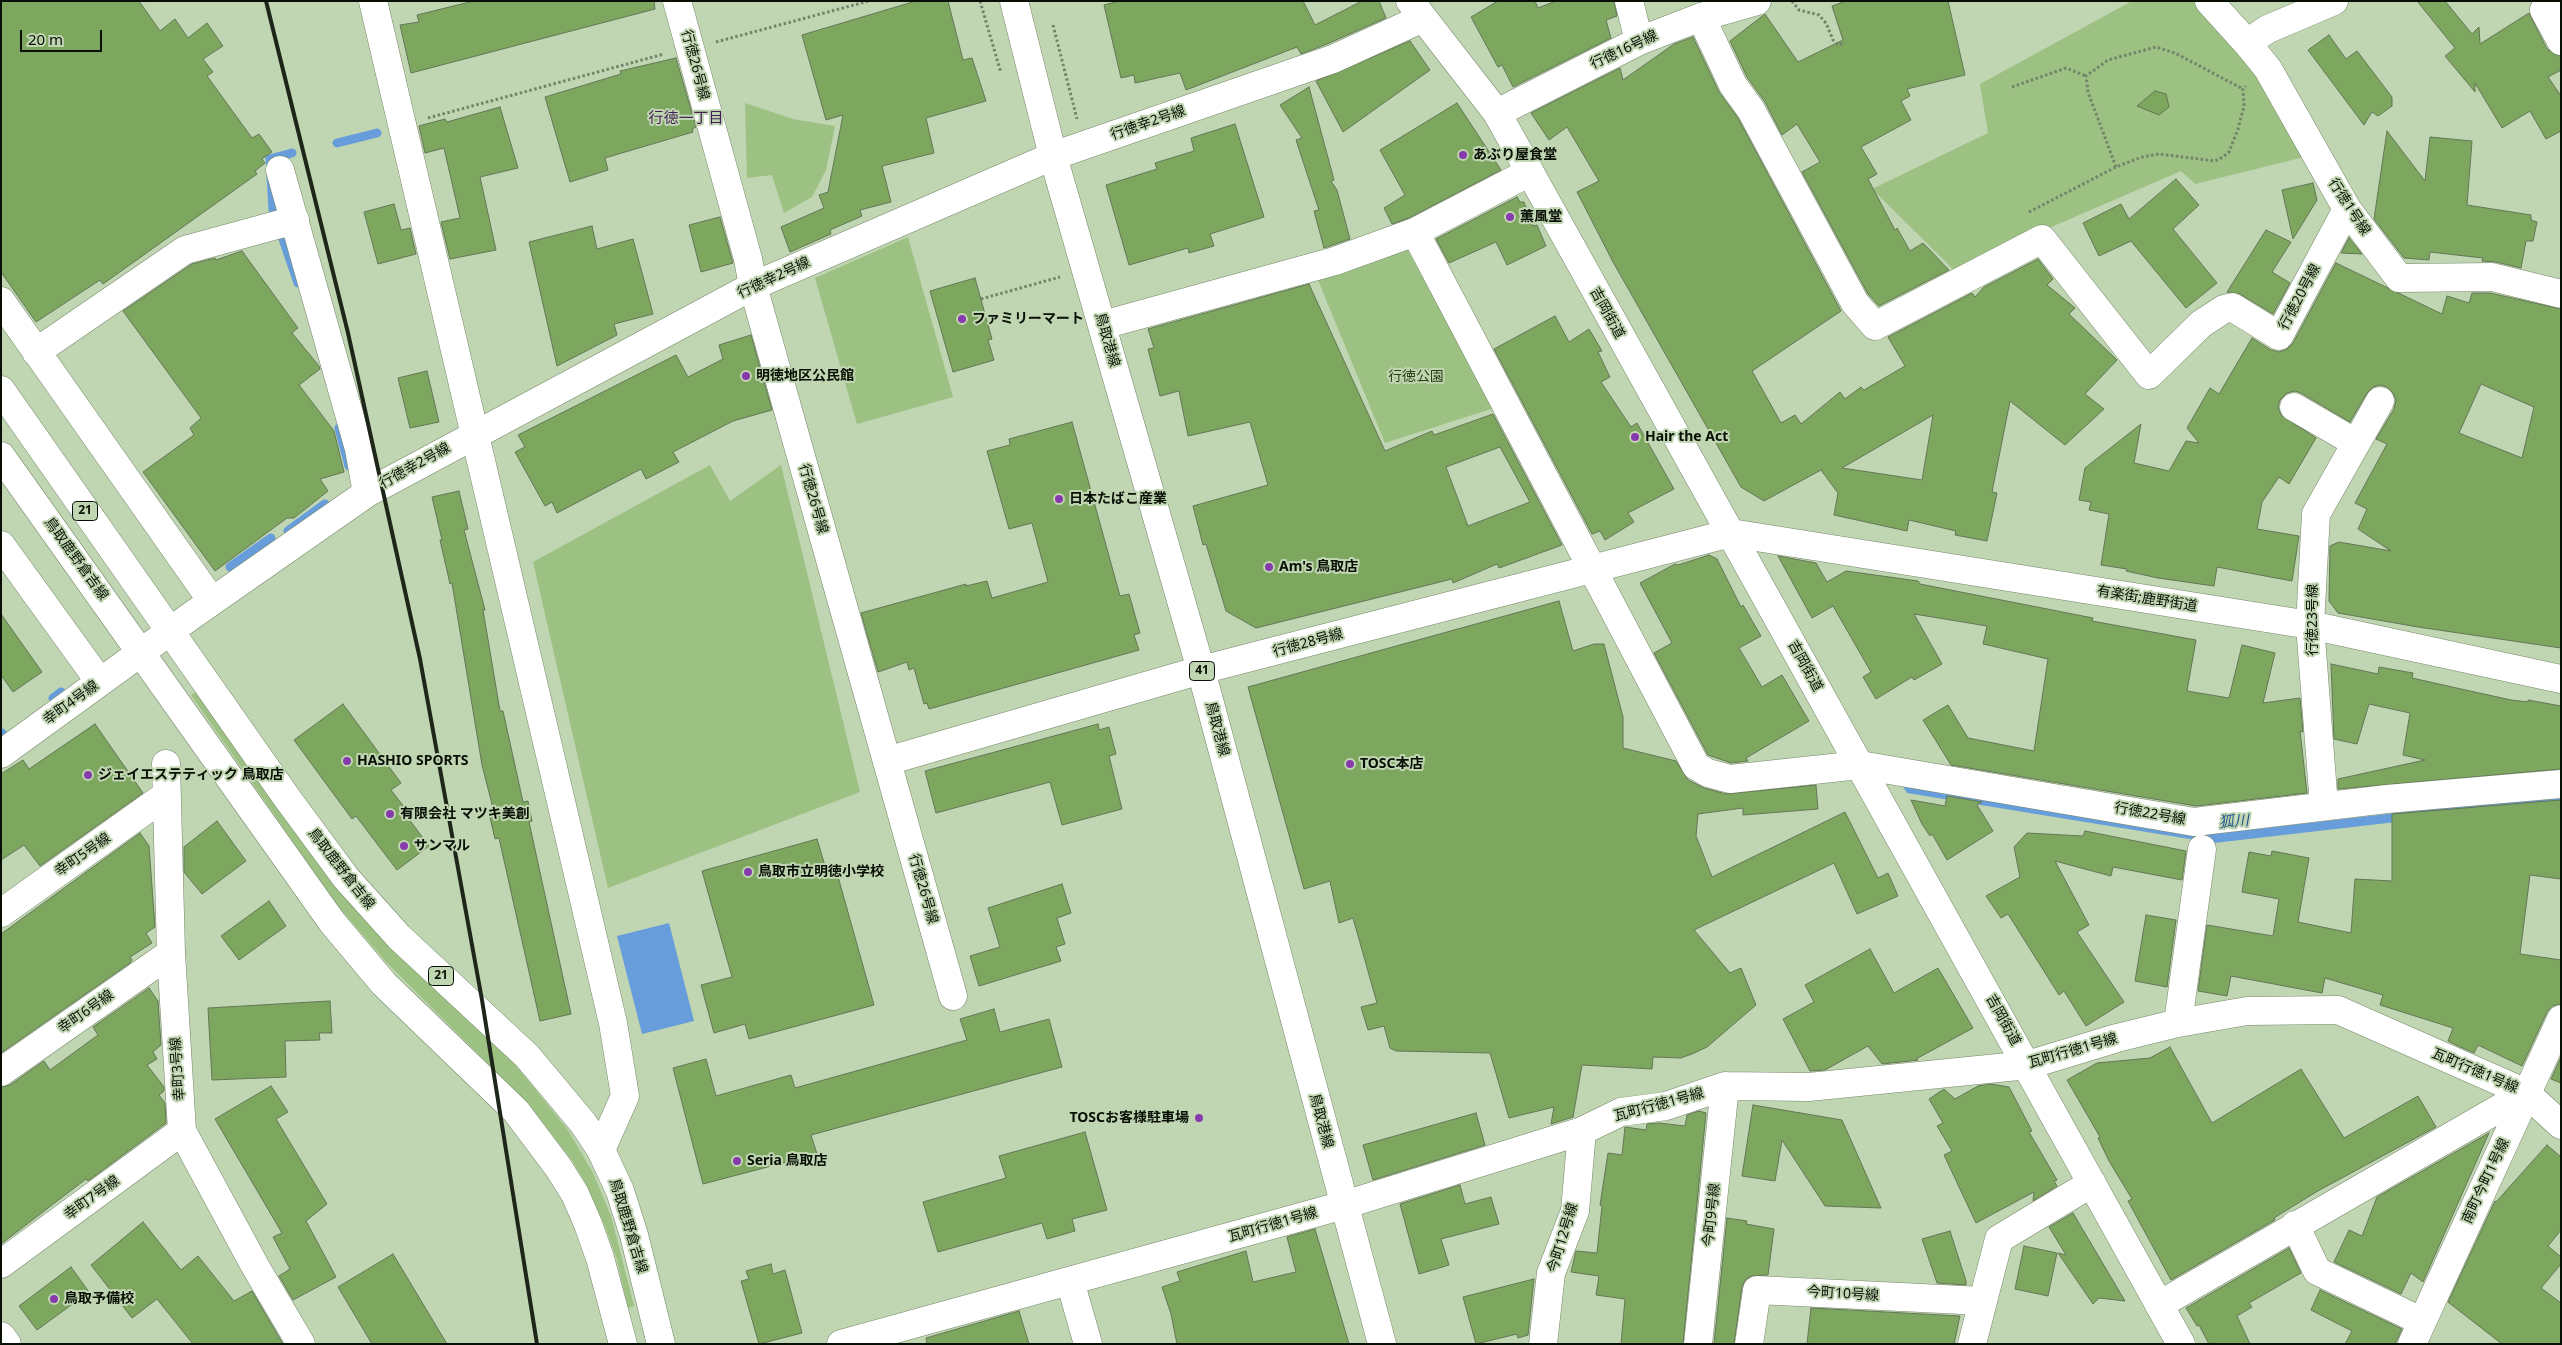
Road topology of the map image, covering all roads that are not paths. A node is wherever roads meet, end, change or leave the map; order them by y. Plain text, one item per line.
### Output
1 (373, 1) edge
2 (677, 1) edge
3 (1014, 1) edge
4 (1629, 1) edge
5 (1757, 1) edge
6 (2209, 1) edge
7 (2334, 1) edge
8 (2549, 1) edge
9 (1416, 10) edge
10 (1701, 17) junction
11 (2561, 40) edge
12 (1639, 41) junction
13 (2247, 43) junction
14 (1498, 113) junction
15 (1053, 156) junction
16 (280, 170) dead end
17 (1530, 172) junction
18 (2348, 209) junction
19 (295, 220) junction
20 (1415, 232) junction
21 (753, 286) junction
22 (2561, 294) edge
23 (1, 301) edge
24 (1103, 325) junction
25 (36, 352) junction
26 (1, 390) edge
27 (2380, 401) dead end
28 (2294, 407) dead end
29 (473, 434) junction
30 (2356, 443) junction
31 (1, 456) edge
32 (367, 493) junction
33 (1731, 533) junction
34 (1, 545) edge
35 (1593, 569) junction
36 (212, 601) junction
37 (2310, 625) junction
38 (171, 631) junction
39 (141, 652) junction
40 (1202, 670) junction
41 (2561, 679) edge
42 (100, 682) junction
43 (1, 754) edge
44 (887, 761) junction
45 (166, 764) dead end
46 (1860, 765) junction
47 (2561, 784) edge
48 (165, 796) junction
49 (2324, 806) junction
50 (2202, 849) dead end
51 (1, 913) edge
52 (171, 953) junction
53 (954, 996) dead end
54 (2561, 1018) edge
55 (2178, 1023) junction
56 (2028, 1064) junction
57 (1, 1072) edge
58 (1726, 1086) junction
59 (2526, 1093) junction
60 (2561, 1126) edge
61 (182, 1131) junction
62 (1582, 1132) junction
63 (600, 1150) junction
64 (2092, 1183) junction
65 (1344, 1205) junction
66 (2295, 1225) junction
67 (1, 1264) edge
68 (1070, 1281) junction
69 (1983, 1301) junction
70 (2160, 1305) junction
71 (2417, 1332) edge
72 (1, 1336) edge
73 (893, 1337) edge
74 (7, 1344) edge
75 (301, 1344) edge
76 (623, 1344) edge
77 (662, 1344) edge
78 (841, 1344) edge
79 (1088, 1344) edge
80 (1382, 1344) edge
81 (1543, 1344) edge
82 (1698, 1344) edge
83 (1749, 1344) edge
84 (1972, 1344) edge
85 (2181, 1344) edge

1 - 29 street
2 - 21 street, 行徳26号線
3 - 15 street, 鳥取港線 / 41
4 - 12 street
5 - 10 street, 行徳16号線
6 - 13 street, 行徳1号線
7 - 13 street
8 - 11 street
9 - 14 street, 吉岡街道
9 - 15 street, 行徳幸2号線
10 - 12 street, 行徳16号線
10 - 18 street, 行徳20号線
12 - 14 street, 行徳16号線
13 - 18 street, 行徳1号線
14 - 17 street, 吉岡街道
15 - 21 street, 行徳幸2号線
15 - 24 street, 鳥取港線 / 41
16 - 19 street
17 - 20 street
17 - 33 street, 吉岡街道
18 - 22 street, 行徳1号線
19 - 25 street
19 - 32 street
20 - 24 street
20 - 35 street, 行徳22号線
21 - 29 street, 行徳幸2号線
21 - 44 street, 行徳26号線
23 - 25 street
24 - 40 street, 鳥取港線 / 41
25 - 36 street
26 - 38 street, 鳥取鹿野倉吉線 / 21
27 - 30 street, 行徳23号線
28 - 30 street
29 - 32 street, 行徳幸2号線
29 - 63 street
30 - 37 street, 行徳23号線
31 - 39 street, 鳥取鹿野倉吉線 / 21
32 - 36 street, 行徳幸2号線
33 - 35 street, 行徳28号線
33 - 37 street, 有楽街;鹿野街道
33 - 46 street, 吉岡街道
34 - 42 street
35 - 40 street, 行徳28号線
35 - 46 street, 行徳22号線
36 - 38 street, 行徳幸2号線
37 - 41 street, 有楽街;鹿野街道
37 - 49 street, 行徳23号線
38 - 39 street, 幸町4号線
38 - 63 street, 鳥取鹿野倉吉線 / 21
39 - 42 street, 幸町4号線
39 - 76 street, 鳥取鹿野倉吉線 / 21
40 - 44 street, 行徳28号線
40 - 65 street, 鳥取港線 / 41
42 - 43 street, 幸町4号線
44 - 53 street, 行徳26号線
45 - 48 street, 幸町3号線
46 - 49 street, 行徳22号線
46 - 56 street, 吉岡街道
47 - 49 street, 行徳22号線
48 - 51 street, 幸町5号線
48 - 52 street, 幸町3号線
50 - 55 street
52 - 57 street, 幸町6号線
52 - 61 street, 幸町3号線
54 - 59 street, 南町今町1号線
55 - 56 street, 瓦町行徳1号線
55 - 59 street, 瓦町行徳1号線
56 - 58 street, 瓦町行徳1号線
56 - 64 street, 吉岡街道
58 - 62 street, 瓦町行徳1号線
58 - 82 street, 今町9号線
59 - 60 street, 瓦町行徳1号線
59 - 66 street
59 - 71 street, 南町今町1号線
61 - 67 street, 幸町7号線
61 - 75 street, 幸町3号線
62 - 65 street, 瓦町行徳1号線
62 - 81 street, 今町12号線
63 - 77 street, 鳥取鹿野倉吉線 / 21
64 - 69 street
64 - 70 street, 吉岡街道
65 - 68 street, 瓦町行徳1号線
65 - 80 street, 鳥取港線 / 41
66 - 70 street
66 - 71 street
68 - 73 street, 瓦町行徳1号線
68 - 79 street
69 - 83 street, 今町10号線
69 - 84 street
70 - 85 street, 吉岡街道
72 - 74 street
73 - 78 street, 瓦町行徳1号線

